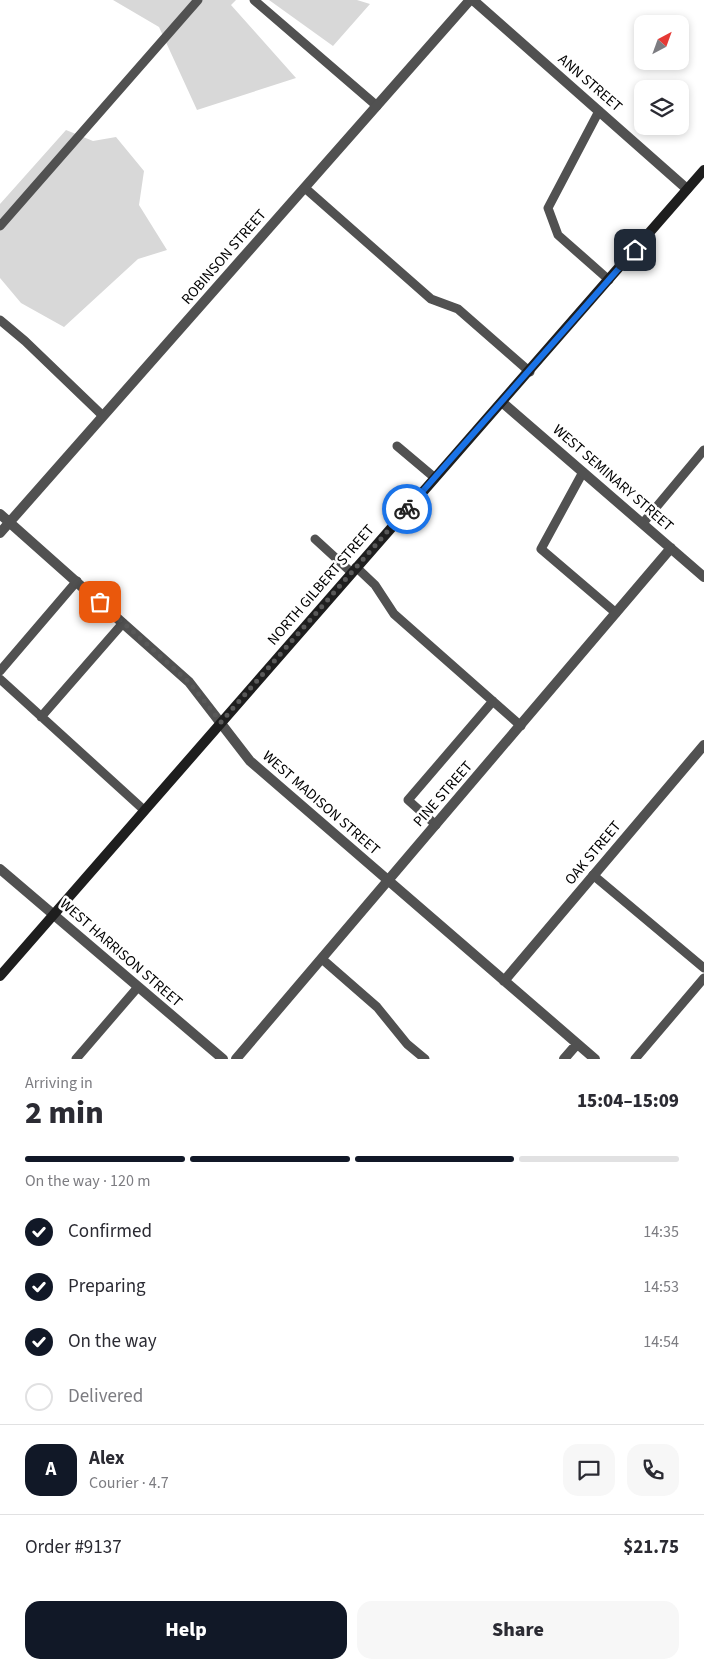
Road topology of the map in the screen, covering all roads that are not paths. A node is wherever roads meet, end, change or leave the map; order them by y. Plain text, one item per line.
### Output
1 (198, 0) edge
2 (254, 0) edge
3 (471, 0) edge
4 (377, 106) junction
5 (599, 111) junction
6 (702, 176) edge
7 (305, 188) junction
8 (687, 189) junction
9 (0, 226) edge
10 (609, 280) junction
11 (0, 320) edge
12 (530, 372) junction
13 (503, 402) junction
14 (103, 416) junction
15 (397, 446) dead end
16 (704, 450) edge
17 (583, 472) junction
18 (435, 478) junction
19 (0, 514) edge
20 (9, 522) junction
21 (642, 523) junction
22 (0, 533) edge
23 (315, 539) dead end
24 (671, 548) junction
25 (354, 570) junction
26 (704, 577) edge
27 (77, 581) junction
28 (616, 614) junction
29 (123, 623) junction
30 (0, 671) edge
31 (0, 679) edge
32 (493, 700) junction
33 (41, 717) junction
34 (221, 722) junction
35 (521, 726) junction
36 (704, 745) edge
37 (144, 810) junction
38 (436, 825) junction
39 (0, 869) edge
40 (593, 875) junction
41 (389, 881) junction
42 (53, 914) junction
43 (322, 959) junction
44 (704, 968) edge
45 (0, 976) edge
46 (704, 978) edge
47 (504, 981) junction
48 (138, 987) junction
49 (577, 1044) junction
50 (76, 1059) edge
51 (223, 1059) edge
52 (236, 1059) edge
53 (424, 1059) edge
54 (564, 1059) edge
55 (595, 1059) edge
56 (634, 1059) edge

1 - 9 lane
2 - 4 lane
3 - 4 street, ROBINSON STREET
3 - 5 street, ANN STREET
4 - 7 street, ROBINSON STREET
5 - 8 street, ANN STREET
5 - 10 lane
6 - 8 main road, NORTH GILBERT STREET
7 - 12 lane
7 - 14 street, ROBINSON STREET
8 - 10 main road, NORTH GILBERT STREET
10 - 12 main road, NORTH GILBERT STREET
11 - 14 lane
12 - 13 main road, NORTH GILBERT STREET
13 - 17 street, WEST SEMINARY STREET
13 - 18 main road, NORTH GILBERT STREET
14 - 20 street, ROBINSON STREET
15 - 18 lane
16 - 21 lane
17 - 21 street, WEST SEMINARY STREET
17 - 28 lane
18 - 25 main road, NORTH GILBERT STREET
19 - 20 street, WEST MADISON STREET
20 - 22 street, ROBINSON STREET
20 - 27 street, WEST MADISON STREET
21 - 24 street, WEST SEMINARY STREET
23 - 25 lane
24 - 26 street, WEST SEMINARY STREET
24 - 28 street, PINE STREET
25 - 32 lane
25 - 34 main road, NORTH GILBERT STREET
27 - 29 street, WEST MADISON STREET
27 - 30 lane
28 - 35 street, PINE STREET
29 - 33 lane
29 - 34 street, WEST MADISON STREET
31 - 33 lane
32 - 35 lane
32 - 38 lane
33 - 37 lane
34 - 37 main road, NORTH GILBERT STREET
34 - 41 street, WEST MADISON STREET
35 - 38 street, PINE STREET
36 - 40 street, OAK STREET
37 - 42 main road, NORTH GILBERT STREET
38 - 41 street, PINE STREET
39 - 42 street, WEST HARRISON STREET
40 - 44 lane
40 - 47 street, OAK STREET
41 - 43 street, PINE STREET
41 - 47 street, WEST MADISON STREET
42 - 45 main road, NORTH GILBERT STREET
42 - 48 street, WEST HARRISON STREET
43 - 52 street, PINE STREET
43 - 53 lane
46 - 56 lane
47 - 49 street, WEST MADISON STREET
48 - 50 lane
48 - 51 street, WEST HARRISON STREET
49 - 54 street
49 - 55 street, WEST MADISON STREET

